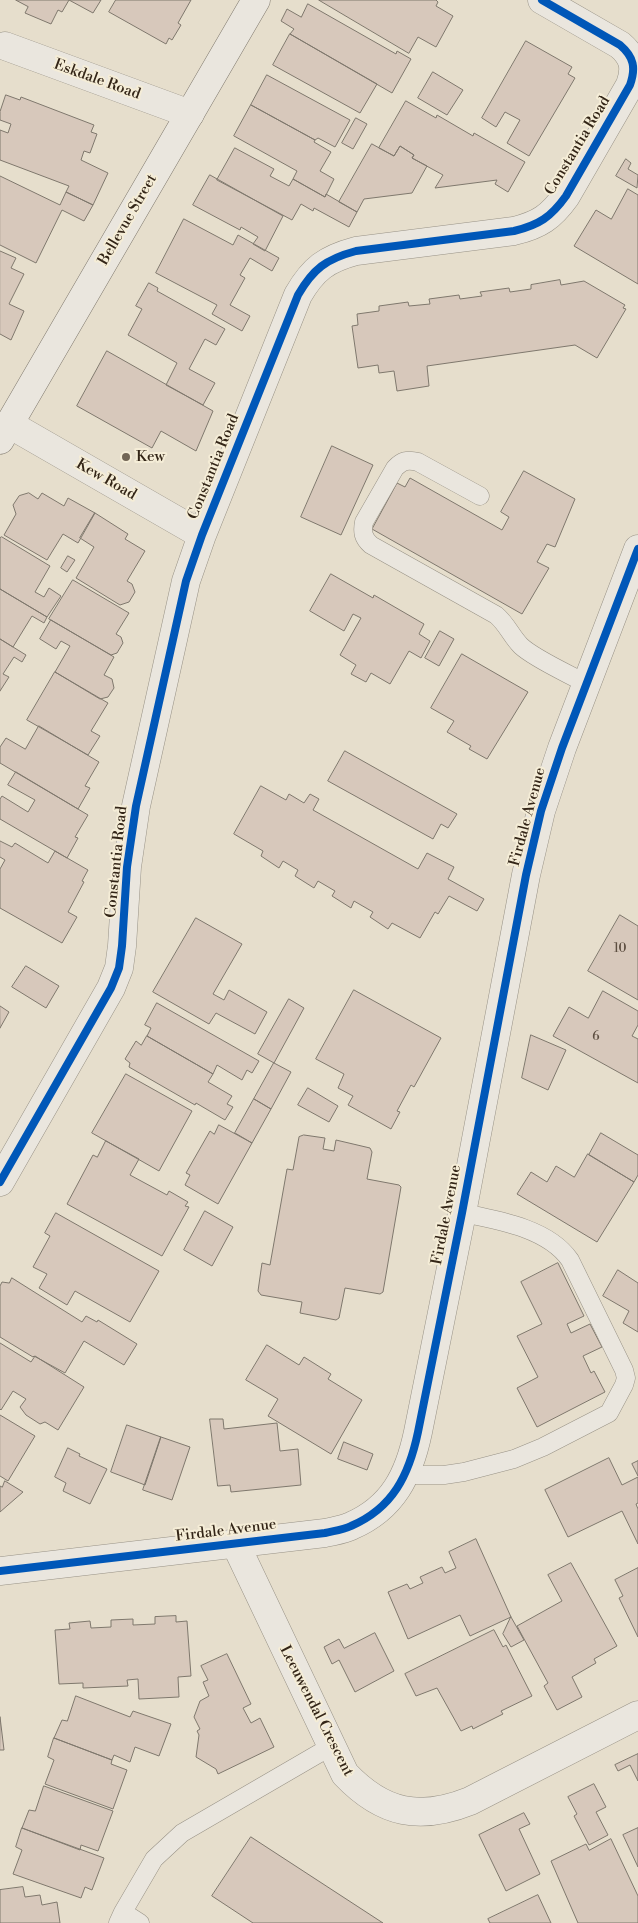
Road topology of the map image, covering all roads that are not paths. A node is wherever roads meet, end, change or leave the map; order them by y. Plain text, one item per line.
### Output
1 (256, 0) edge
2 (542, 0) edge
3 (5, 46) dead end
4 (190, 114) junction
5 (5, 432) edge
6 (480, 496) dead end
7 (202, 535) junction
8 (636, 558) edge
9 (587, 684) junction
10 (0, 1182) edge
11 (462, 1212) junction
12 (406, 1475) junction
13 (235, 1544) junction
14 (0, 1571) edge
15 (638, 1715) edge
16 (330, 1747) junction
17 (121, 1917) edge
18 (140, 1923) edge

1 - 4 street, Bellevue Street
2 - 7 street, Constantia Road
3 - 4 street, Eskdale Road
4 - 5 street, Bellevue Street
5 - 7 street, Kew Road
6 - 9 lane
7 - 10 street, Constantia Road
8 - 9 street, Firdale Avenue
9 - 11 street, Firdale Avenue
11 - 12 street, Firdale Avenue
11 - 12 lane
12 - 13 street, Firdale Avenue
13 - 14 street, Firdale Avenue
13 - 16 street, Leeuwendal Crescent
15 - 16 street, Leeuwendal Crescent
16 - 17 lane
17 - 18 lane

